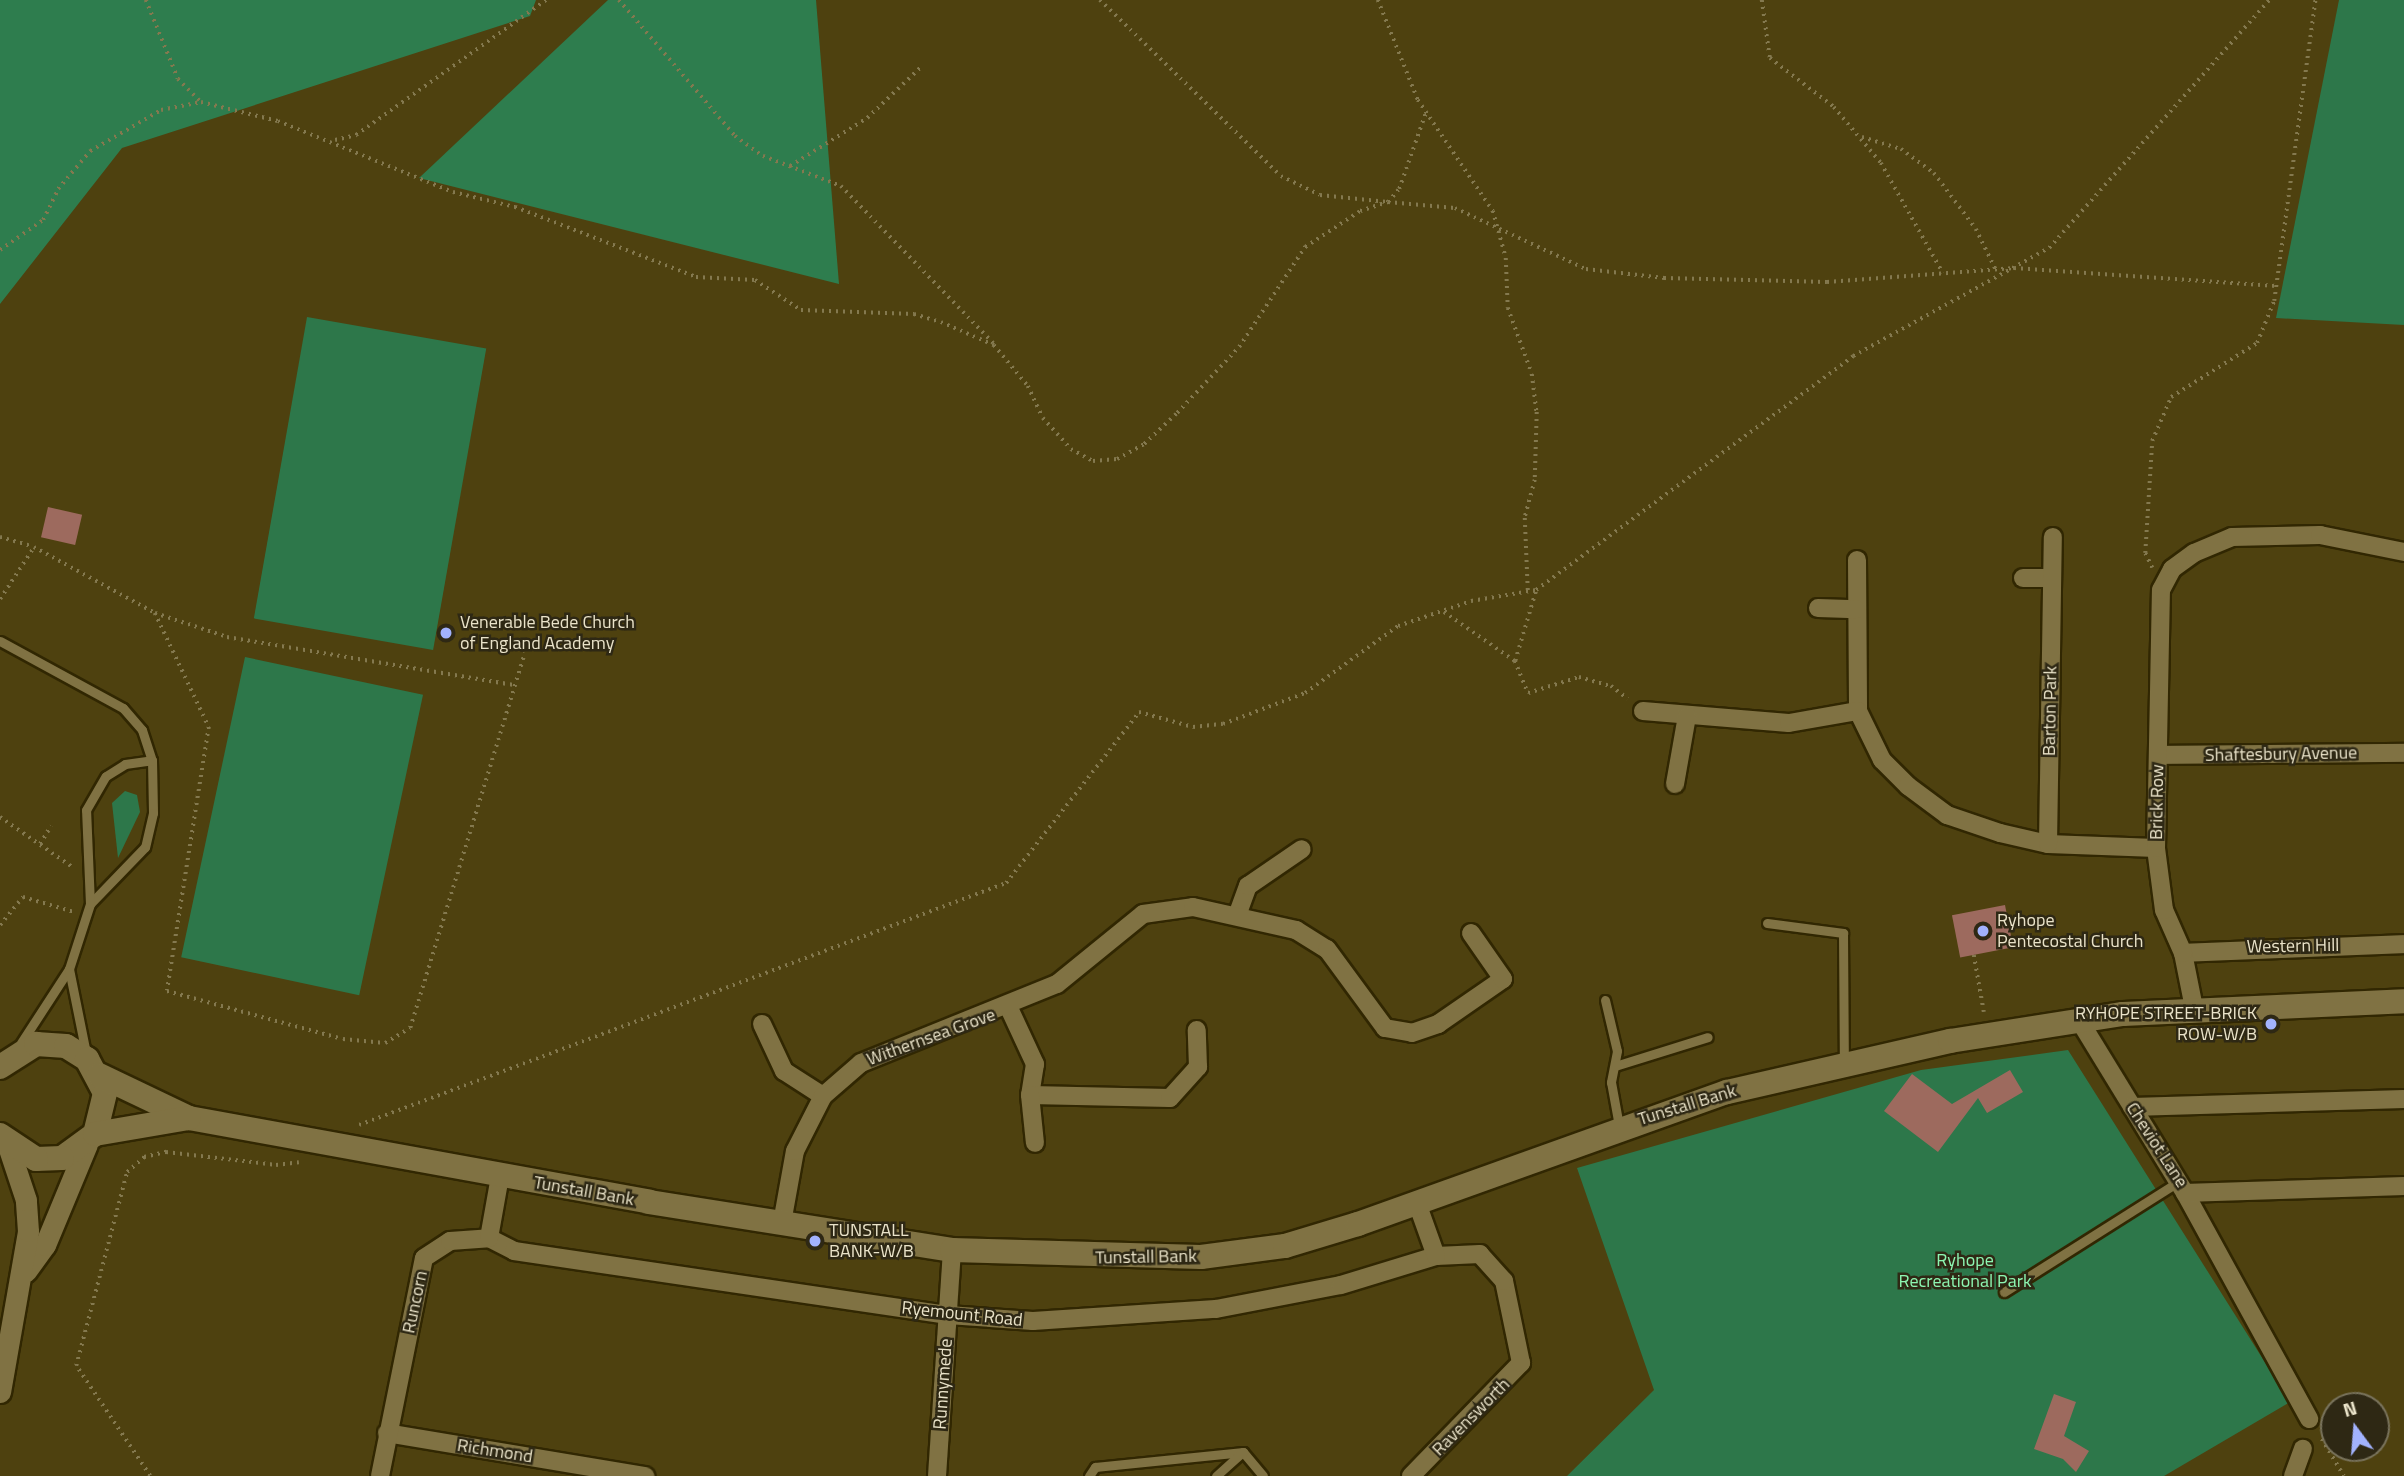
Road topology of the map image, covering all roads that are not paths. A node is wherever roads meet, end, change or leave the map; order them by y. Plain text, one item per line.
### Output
1 (2053, 537) dead end
2 (2404, 552) edge
3 (1857, 560) dead end
4 (2023, 578) dead end
5 (2052, 578) junction
6 (1818, 608) dead end
7 (1856, 610) junction
8 (0, 641) edge
9 (1858, 710) junction
10 (1643, 711) road end
11 (1687, 716) junction
12 (2404, 752) edge
13 (2158, 755) junction
14 (152, 760) junction
15 (1675, 784) dead end
16 (2048, 844) junction
17 (2156, 848) junction
18 (1302, 849) dead end
19 (90, 904) junction
20 (1238, 913) junction
21 (1767, 923) dead end
22 (1471, 933) dead end
23 (2404, 944) edge
24 (2183, 953) junction
25 (69, 970) junction
26 (1605, 1000) dead end
27 (2404, 1001) edge
28 (1009, 1008) junction
29 (2194, 1008) junction
30 (2079, 1020) junction
31 (762, 1024) dead end
32 (1197, 1030) dead end
33 (1708, 1037) dead end
34 (8, 1059) edge
35 (1844, 1064) junction
36 (1615, 1066) junction
37 (93, 1067) junction
38 (1030, 1094) junction
39 (823, 1096) junction
40 (2404, 1099) edge
41 (2132, 1107) junction
42 (189, 1118) junction
43 (1619, 1126) junction
44 (91, 1139) junction
45 (4, 1140) edge
46 (1035, 1143) dead end
47 (500, 1176) junction
48 (2404, 1186) edge
49 (2181, 1187) junction
50 (1417, 1203) junction
51 (782, 1223) junction
52 (489, 1238) junction
53 (952, 1250) junction
54 (1436, 1256) junction
55 (25, 1273) junction
56 (2004, 1292) dead end
57 (948, 1315) junction
58 (0, 1392) edge
59 (2309, 1419) road end
60 (387, 1433) junction
61 (2303, 1449) dead end
62 (1242, 1452) junction
63 (380, 1476) edge
64 (645, 1476) edge
65 (937, 1476) edge
66 (1089, 1476) edge
67 (1216, 1476) edge
68 (1263, 1476) edge
69 (1411, 1476) edge
70 (2293, 1476) edge

1 - 5 street, Barton Park
2 - 13 street, Brick Row
3 - 7 street
4 - 5 street
5 - 16 street, Barton Park
6 - 7 street
7 - 9 street
8 - 14 lane
9 - 11 street
9 - 16 street
10 - 11 street
11 - 15 street
12 - 13 street, Shaftesbury Avenue
13 - 17 street, Brick Row
14 - 19 lane
14 - 19 lane
16 - 17 street
17 - 24 street, Brick Row
18 - 20 street
19 - 25 lane
20 - 22 street, Withernsea Grove
20 - 28 street, Withernsea Grove
21 - 35 lane
23 - 24 street, Western Hill
24 - 29 street, Brick Row
25 - 34 lane
25 - 37 lane
26 - 36 lane
27 - 29 main road, Tunstall Bank
28 - 38 street, Withernsea Grove
28 - 39 street, Withernsea Grove
29 - 30 main road, Tunstall Bank
30 - 35 main road, Tunstall Bank
30 - 41 street, Cheviot Lane
31 - 39 street
32 - 38 street
33 - 36 lane
34 - 37 main road, Tunstall Bank
35 - 43 main road, Tunstall Bank
36 - 43 lane
37 - 42 main road, Tunstall Bank
37 - 44 main road
38 - 46 street, Withernsea Grove
39 - 51 street, Withernsea Grove
40 - 41 street
41 - 49 street, Cheviot Lane
42 - 44 main road, Tunstall Bank
42 - 47 main road, Tunstall Bank
43 - 50 main road, Tunstall Bank
44 - 45 main road, Tunstall Bank
44 - 55 street
45 - 55 street
47 - 51 main road, Tunstall Bank
47 - 52 street
48 - 49 street, Cheviot Lane
49 - 56 lane
49 - 59 street
50 - 53 main road, Tunstall Bank
50 - 54 street
51 - 53 main road, Tunstall Bank
52 - 57 street, Ryemount Road
52 - 60 street, Runcorn
53 - 57 street, Runnymede
54 - 57 street, Ryemount Road
54 - 69 street, Ravensworth
55 - 58 street
57 - 65 street, Runnymede
60 - 63 street, Runcorn
60 - 64 street, Richmond
61 - 70 street
62 - 66 lane
62 - 67 lane
62 - 68 lane

